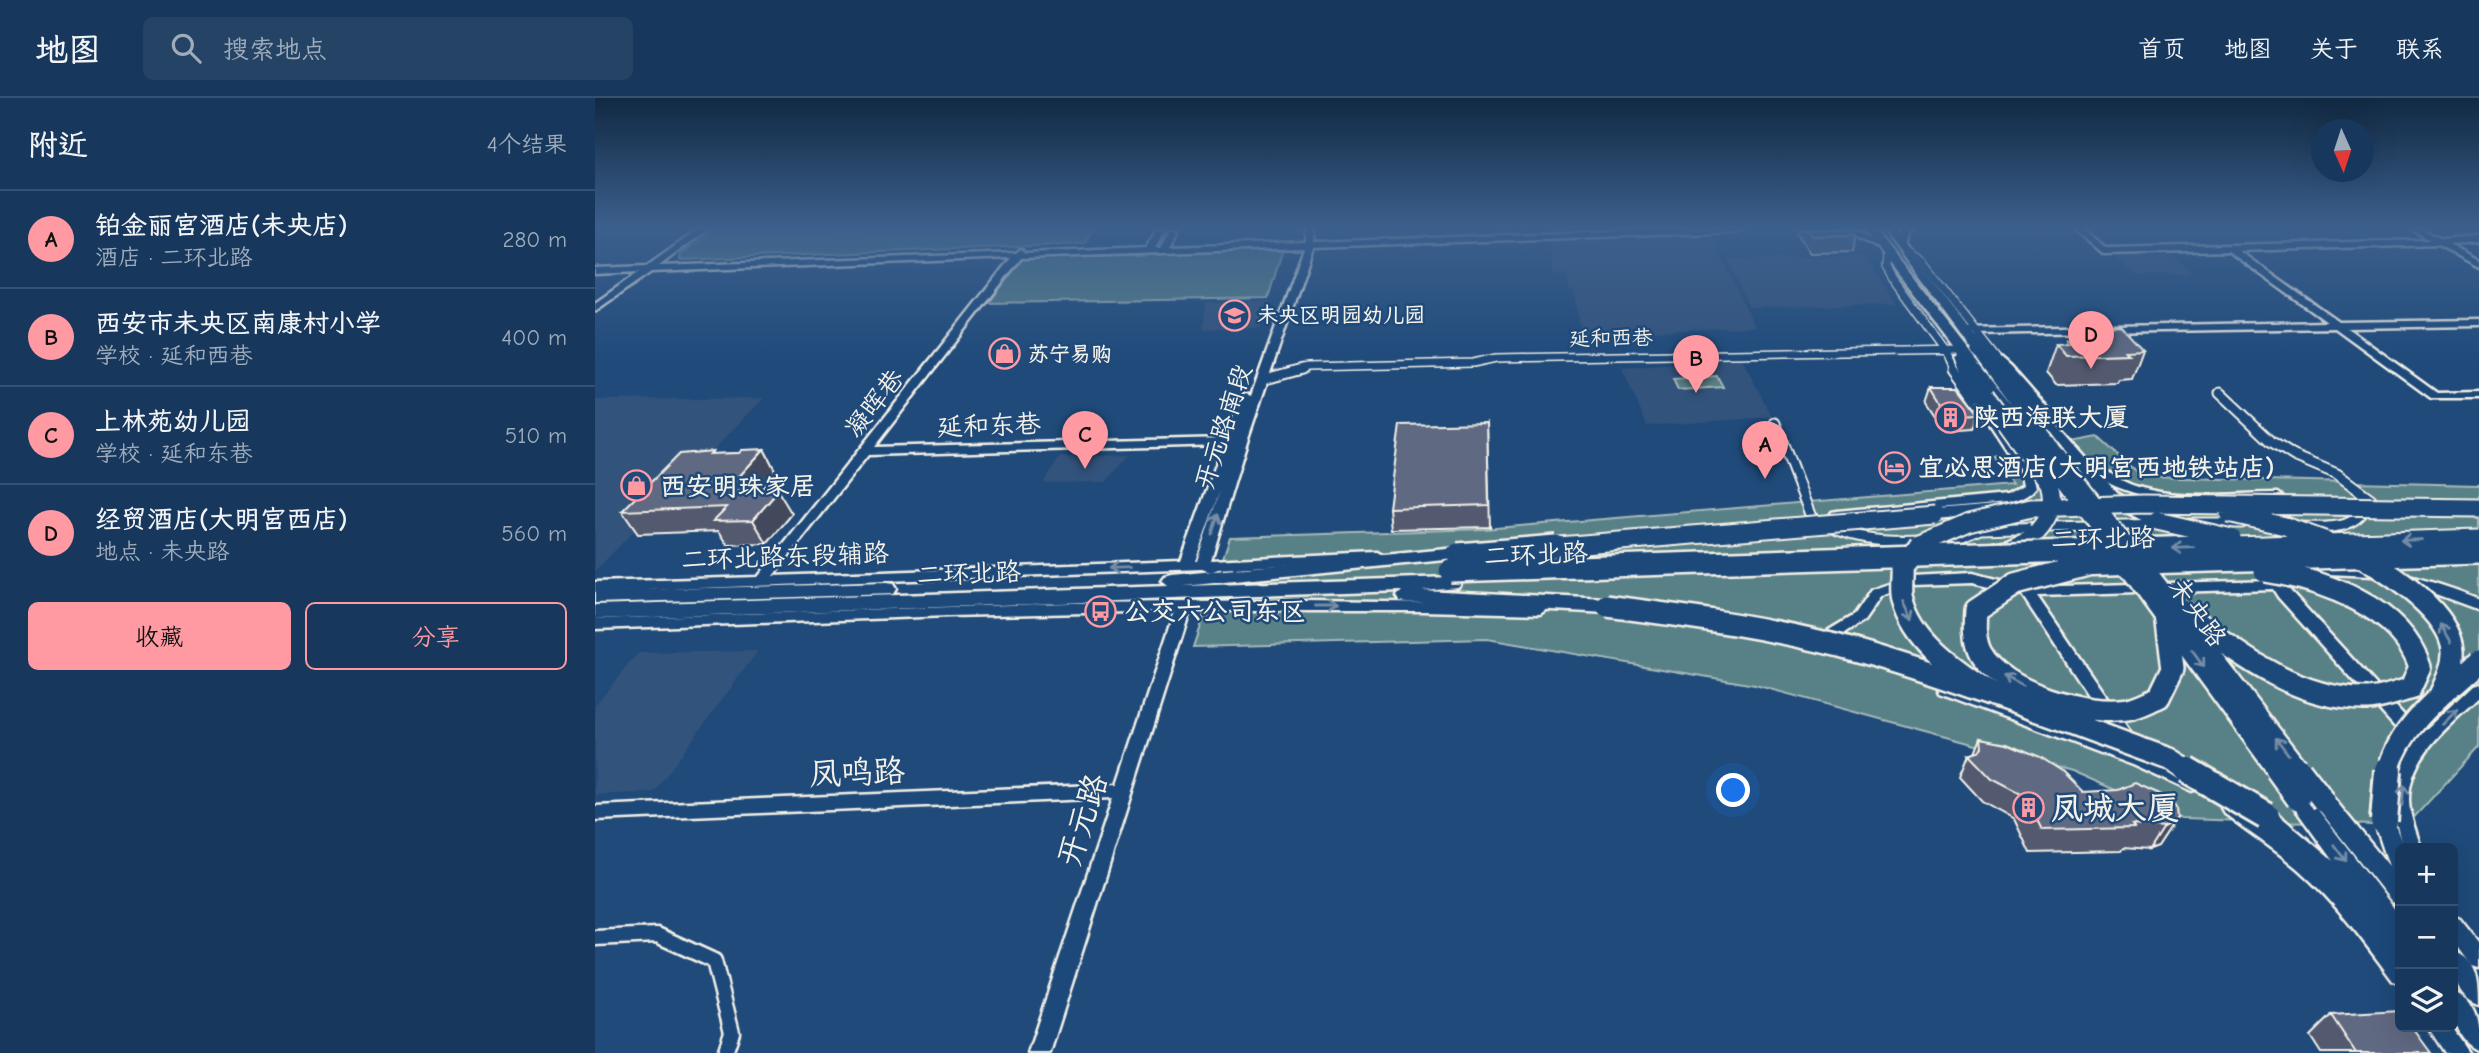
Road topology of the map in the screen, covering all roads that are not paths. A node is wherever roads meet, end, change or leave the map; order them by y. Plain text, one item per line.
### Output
1 (644, 274) edge
2 (1005, 274) edge
3 (1294, 274) edge
4 (1295, 274) edge
5 (1890, 274) edge
6 (1903, 274) edge
7 (1921, 274) edge
8 (2265, 274) edge
9 (1904, 294) junction
10 (1928, 304) junction
11 (595, 308) edge
12 (2479, 323) edge
13 (2333, 324) junction
14 (1965, 333) junction
15 (1961, 350) junction
16 (1262, 380) junction
17 (2220, 393) dead end
18 (2479, 395) edge
19 (1986, 402) junction
20 (2017, 411) junction
21 (1775, 423) dead end
22 (1235, 441) junction
23 (865, 451) junction
24 (2371, 499) junction
25 (2479, 502) edge
26 (2143, 504) junction
27 (2031, 508) junction
28 (2479, 508) edge
29 (1811, 517) junction
30 (2479, 538) edge
31 (2282, 544) junction
32 (2479, 553) edge
33 (1970, 555) junction
34 (2192, 563) junction
35 (2092, 564) junction
36 (1187, 565) junction
37 (1203, 565) junction
38 (1453, 570) junction
39 (1227, 573) junction
40 (1172, 581) junction
41 (761, 582) junction
42 (2277, 584) junction
43 (595, 587) edge
44 (1276, 589) junction
45 (2027, 592) junction
46 (595, 597) edge
47 (2479, 605) edge
48 (1184, 607) junction
49 (595, 612) edge
50 (2173, 612) junction
51 (595, 624) edge
52 (1812, 647) junction
53 (2479, 662) edge
54 (2479, 689) edge
55 (1993, 695) junction
56 (2439, 698) junction
57 (2421, 746) junction
58 (2139, 760) junction
59 (1122, 791) junction
60 (595, 813) edge
61 (2266, 816) joint
62 (2384, 821) joint
63 (2411, 843) edge
64 (2395, 853) edge
65 (2395, 889) edge
66 (2395, 927) edge
67 (2458, 931) edge
68 (595, 938) edge
69 (2395, 941) edge
70 (2479, 958) edge
71 (2458, 967) edge
72 (2396, 969) edge
73 (2479, 994) edge
74 (2458, 1011) edge
75 (2442, 1032) edge
76 (2479, 1037) edge
77 (725, 1053) edge
78 (1039, 1053) edge
79 (2458, 1053) edge

1 - 11 street
2 - 23 street, 凝晖巷
3 - 22 street, 开元路南段
4 - 16 street, 开元路南段
5 - 9 street
6 - 10 main road, 未央路
7 - 14 main road, 未央路
8 - 13 street
9 - 10 street
9 - 15 street
10 - 14 main road, 未央路
12 - 13 street
13 - 14 street
13 - 18 street
14 - 15 street
14 - 15 main road, 未央路
14 - 24 street
15 - 16 street, 延和西巷
15 - 19 highway
15 - 20 main road, 未央路
15 - 20 main road, 未央路
15 - 31 highway, bridge
16 - 22 street, 开元路南段
17 - 24 street
19 - 29 street, 二环北路东段辅路
19 - 33 highway, bridge
20 - 50 main road, 未央路, bridge
21 - 29 street
22 - 23 street, 延和东巷
22 - 36 street, 开元路南段
37 -> 22 street, 开元路南段
23 - 41 street, 凝晖巷
24 - 25 street
24 - 29 street
26 - 27 highway, bridge
26 - 28 highway, bridge
56 -> 26 highway, bridge
27 - 38 highway, bridge
27 -> 55 highway, bridge
29 - 37 street, 二环北路东段辅路
30 -> 31 highway, 二环北路, bridge
31 -> 33 highway, 二环北路, bridge
32 - 34 highway, 二环北路, bridge
33 - 38 highway, 二环北路, bridge
34 - 35 highway, 二环北路, bridge
34 - 50 highway, bridge
35 - 38 highway, 二环北路, bridge
50 -> 35 highway, bridge
36 - 37 street, 二环北路东段辅路
36 -> 41 street, 二环北路东段辅路
37 - 39 street
38 - 39 highway
38 - 40 highway, 二环北路
38 - 44 highway, 二环北路
39 - 40 highway
40 - 46 highway, 二环北路
41 - 43 street, 二环北路东段辅路
42 - 45 street
42 - 47 street
42 - 57 street
44 - 49 highway, 二环北路
44 - 55 highway, bridge
45 - 52 street
45 - 58 street
48 - 51 street
48 -> 52 street
48 - 59 street, 开元路
65 -> 50 main road, 未央路, bridge
50 -> 66 main road, 未央路, bridge
52 - 58 street
53 - 56 highway, bridge
57 -> 54 street
55 - 61 highway, bridge
56 - 62 highway, bridge
63 -> 57 street
58 - 72 street
59 - 60 street, 凤鸣路
59 - 78 street, 开元路
61 - 69 main road
62 - 64 main road
67 - 70 street
68 - 77 street
71 - 73 main road
74 - 76 main road
75 - 79 street

